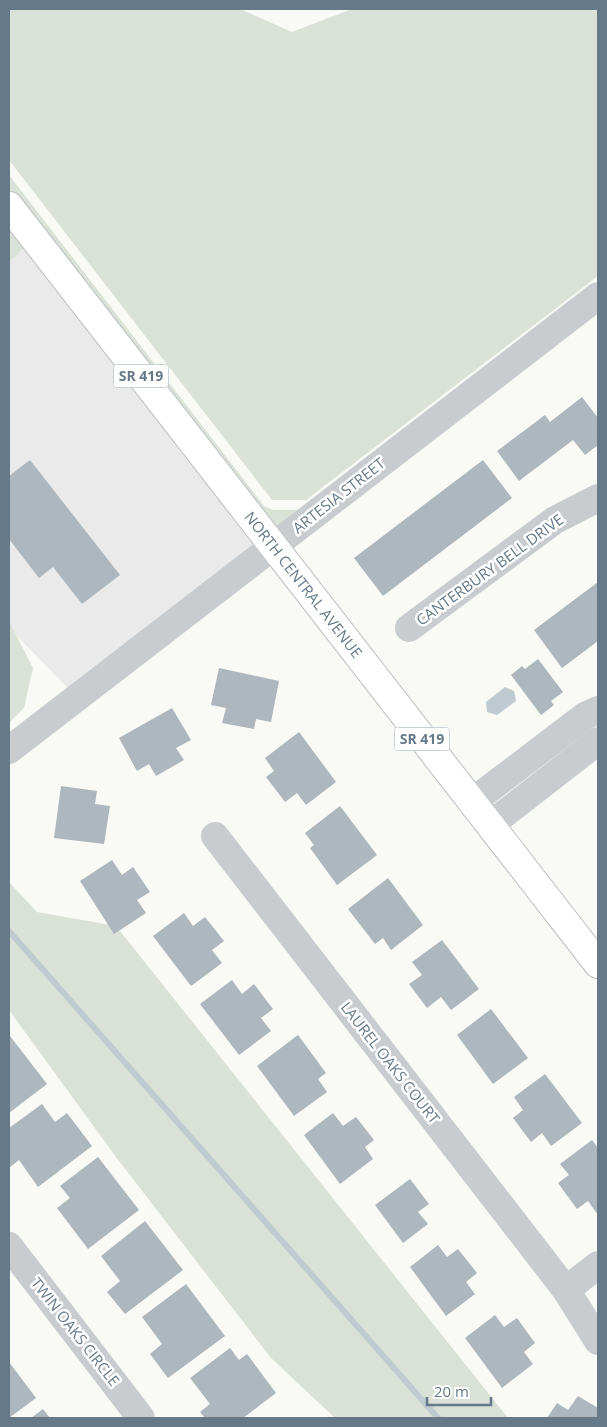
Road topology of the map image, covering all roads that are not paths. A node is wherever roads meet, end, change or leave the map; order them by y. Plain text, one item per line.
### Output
1 (9, 206) edge
2 (598, 296) edge
3 (598, 498) edge
4 (273, 546) junction
5 (409, 628) dead end
6 (598, 710) edge
7 (598, 741) edge
8 (9, 750) edge
9 (472, 802) junction
10 (490, 825) junction
11 (215, 836) dead end
12 (598, 964) edge
13 (9, 1246) edge
14 (598, 1265) edge
15 (566, 1290) junction
16 (598, 1341) edge
17 (141, 1418) edge

1 - 4 main road, NORTH CENTRAL AVENUE / SR 419
2 - 4 street, ARTESIA STREET
3 - 5 street, CANTERBURY BELL DRIVE
4 - 8 street, ARTESIA STREET
4 - 9 main road, NORTH CENTRAL AVENUE / SR 419
6 - 9 street
7 - 10 street
9 - 10 main road, NORTH CENTRAL AVENUE / SR 419
10 - 12 main road, NORTH CENTRAL AVENUE / SR 419
11 - 15 street, LAUREL OAKS COURT
13 - 17 street, TWIN OAKS CIRCLE
14 - 15 street
15 - 16 street, LAUREL OAKS COURT

